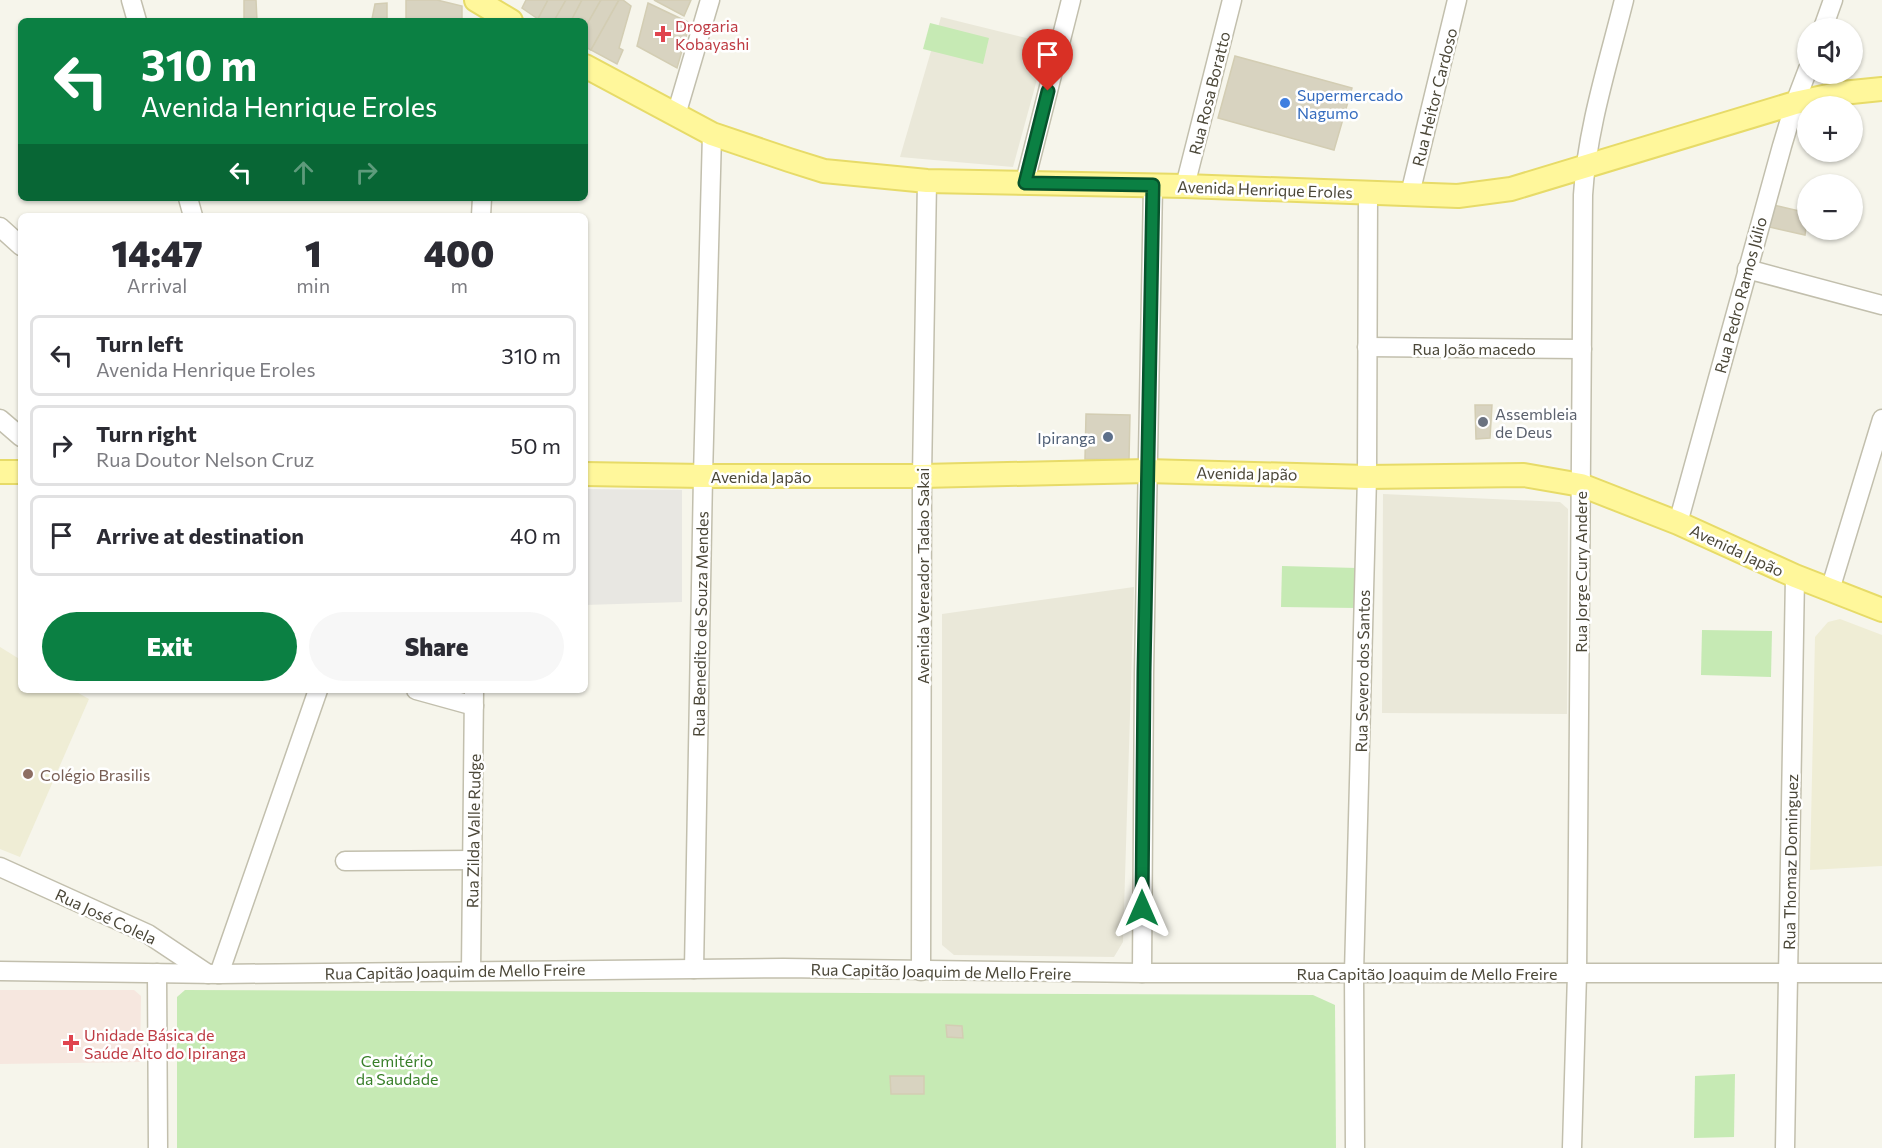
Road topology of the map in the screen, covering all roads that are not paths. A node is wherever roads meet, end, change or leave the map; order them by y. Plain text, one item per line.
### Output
1 (131, 0) edge
2 (710, 0) edge
3 (1071, 0) edge
4 (1232, 0) edge
5 (1457, 0) edge
6 (1624, 0) edge
7 (1833, 0) edge
8 (481, 8) edge
9 (136, 18) edge
10 (504, 18) edge
11 (1827, 18) edge
12 (588, 68) edge
13 (1802, 84) edge
14 (1882, 89) edge
15 (1794, 103) junction
16 (676, 114) junction
17 (712, 134) junction
18 (1585, 166) junction
19 (927, 181) junction
20 (1025, 183) junction
21 (1153, 185) junction
22 (1185, 186) junction
23 (1368, 194) junction
24 (1410, 194) junction
25 (0, 227) edge
26 (18, 243) edge
27 (1748, 269) junction
28 (1882, 305) edge
29 (1366, 347) junction
30 (1582, 349) junction
31 (0, 419) edge
32 (1882, 419) edge
33 (18, 434) edge
34 (1147, 471) junction
35 (0, 472) edge
36 (18, 472) edge
37 (588, 474) edge
38 (703, 476) junction
39 (922, 476) junction
40 (1366, 477) junction
41 (1581, 484) junction
42 (1678, 523) junction
43 (1795, 576) junction
44 (1830, 590) junction
45 (1882, 610) edge
46 (317, 693) edge
47 (438, 693) edge
48 (474, 698) edge
49 (472, 860) junction
50 (345, 861) dead end
51 (0, 867) edge
52 (694, 969) junction
53 (0, 971) edge
54 (471, 971) junction
55 (921, 971) junction
56 (157, 973) junction
57 (1142, 973) junction
58 (1354, 973) junction
59 (1789, 973) junction
60 (1882, 973) edge
61 (213, 974) junction
62 (1576, 974) junction
63 (158, 1148) edge
64 (1355, 1148) edge
65 (1572, 1148) edge
66 (1785, 1148) edge

1 - 9 street
2 - 16 street
3 - 20 street
4 - 22 street, Rua Rosa Boratto
5 - 24 street, Rua Heitor Cardoso
6 - 18 street, Rua Jorge Cury Andere
7 - 11 street
8 - 10 main road
12 - 16 main road, Avenida Henrique Eroles
13 - 15 street, Rua Pedro Ramos Júlio
14 - 15 main road, Avenida Henrique Eroles
15 - 18 main road, Avenida Henrique Eroles
15 - 27 street, Rua Pedro Ramos Júlio
16 - 17 main road, Avenida Henrique Eroles
17 - 19 main road, Avenida Henrique Eroles
17 - 38 street, Rua Benedito de Souza Mendes
18 - 24 main road, Avenida Henrique Eroles
18 - 30 street, Rua Jorge Cury Andere
19 - 20 main road, Avenida Henrique Eroles
19 - 39 street, Avenida Vereador Tadao Sakai
20 - 21 main road, Avenida Henrique Eroles
21 - 22 main road, Avenida Henrique Eroles
21 - 34 street
22 - 23 main road, Avenida Henrique Eroles
23 - 24 main road, Avenida Henrique Eroles
23 - 29 street, Rua Severo dos Santos
25 - 26 street
27 - 28 street
27 - 42 street, Rua Pedro Ramos Júlio
29 - 30 street, Rua João macedo
29 - 40 street, Rua Severo dos Santos
30 - 41 street, Rua Jorge Cury Andere
31 - 33 street
32 - 44 street
34 - 39 main road, Avenida Japão
34 - 40 main road, Avenida Japão
34 - 57 street
35 - 36 main road
37 - 38 main road, Avenida Japão
38 - 39 main road, Avenida Japão
38 - 52 street, Rua Benedito de Souza Mendes
39 - 55 street, Avenida Vereador Tadao Sakai
40 - 41 main road, Avenida Japão
40 - 58 street, Rua Severo dos Santos
41 - 42 main road, Avenida Japão
41 - 62 street, Rua Jorge Cury Andere
42 - 43 main road, Avenida Japão
43 - 44 main road, Avenida Japão
43 - 59 street, Rua Thomaz Dominguez
44 - 45 main road, Avenida Japão
46 - 61 street
47 - 48 street
48 - 49 street, Rua Zilda Valle Rudge
49 - 50 street
49 - 54 street, Rua Zilda Valle Rudge
51 - 61 street, Rua José Colela
52 - 54 street, Rua Capitão Joaquim de Mello Freire
52 - 55 street, Rua Capitão Joaquim de Mello Freire
53 - 56 street, Rua Capitão Joaquim de Mello Freire
54 - 61 street, Rua Capitão Joaquim de Mello Freire
55 - 57 street, Rua Capitão Joaquim de Mello Freire
56 - 61 street, Rua Capitão Joaquim de Mello Freire
56 - 63 street
57 - 58 street, Rua Capitão Joaquim de Mello Freire
58 - 62 street, Rua Capitão Joaquim de Mello Freire
58 - 64 street, Rua Severo dos Santos
59 - 60 street, Rua Capitão Joaquim de Mello Freire
59 - 62 street, Rua Capitão Joaquim de Mello Freire
59 - 66 street, Rua Thomaz Dominguez
62 - 65 street, Rua Jorge Cury Andere

